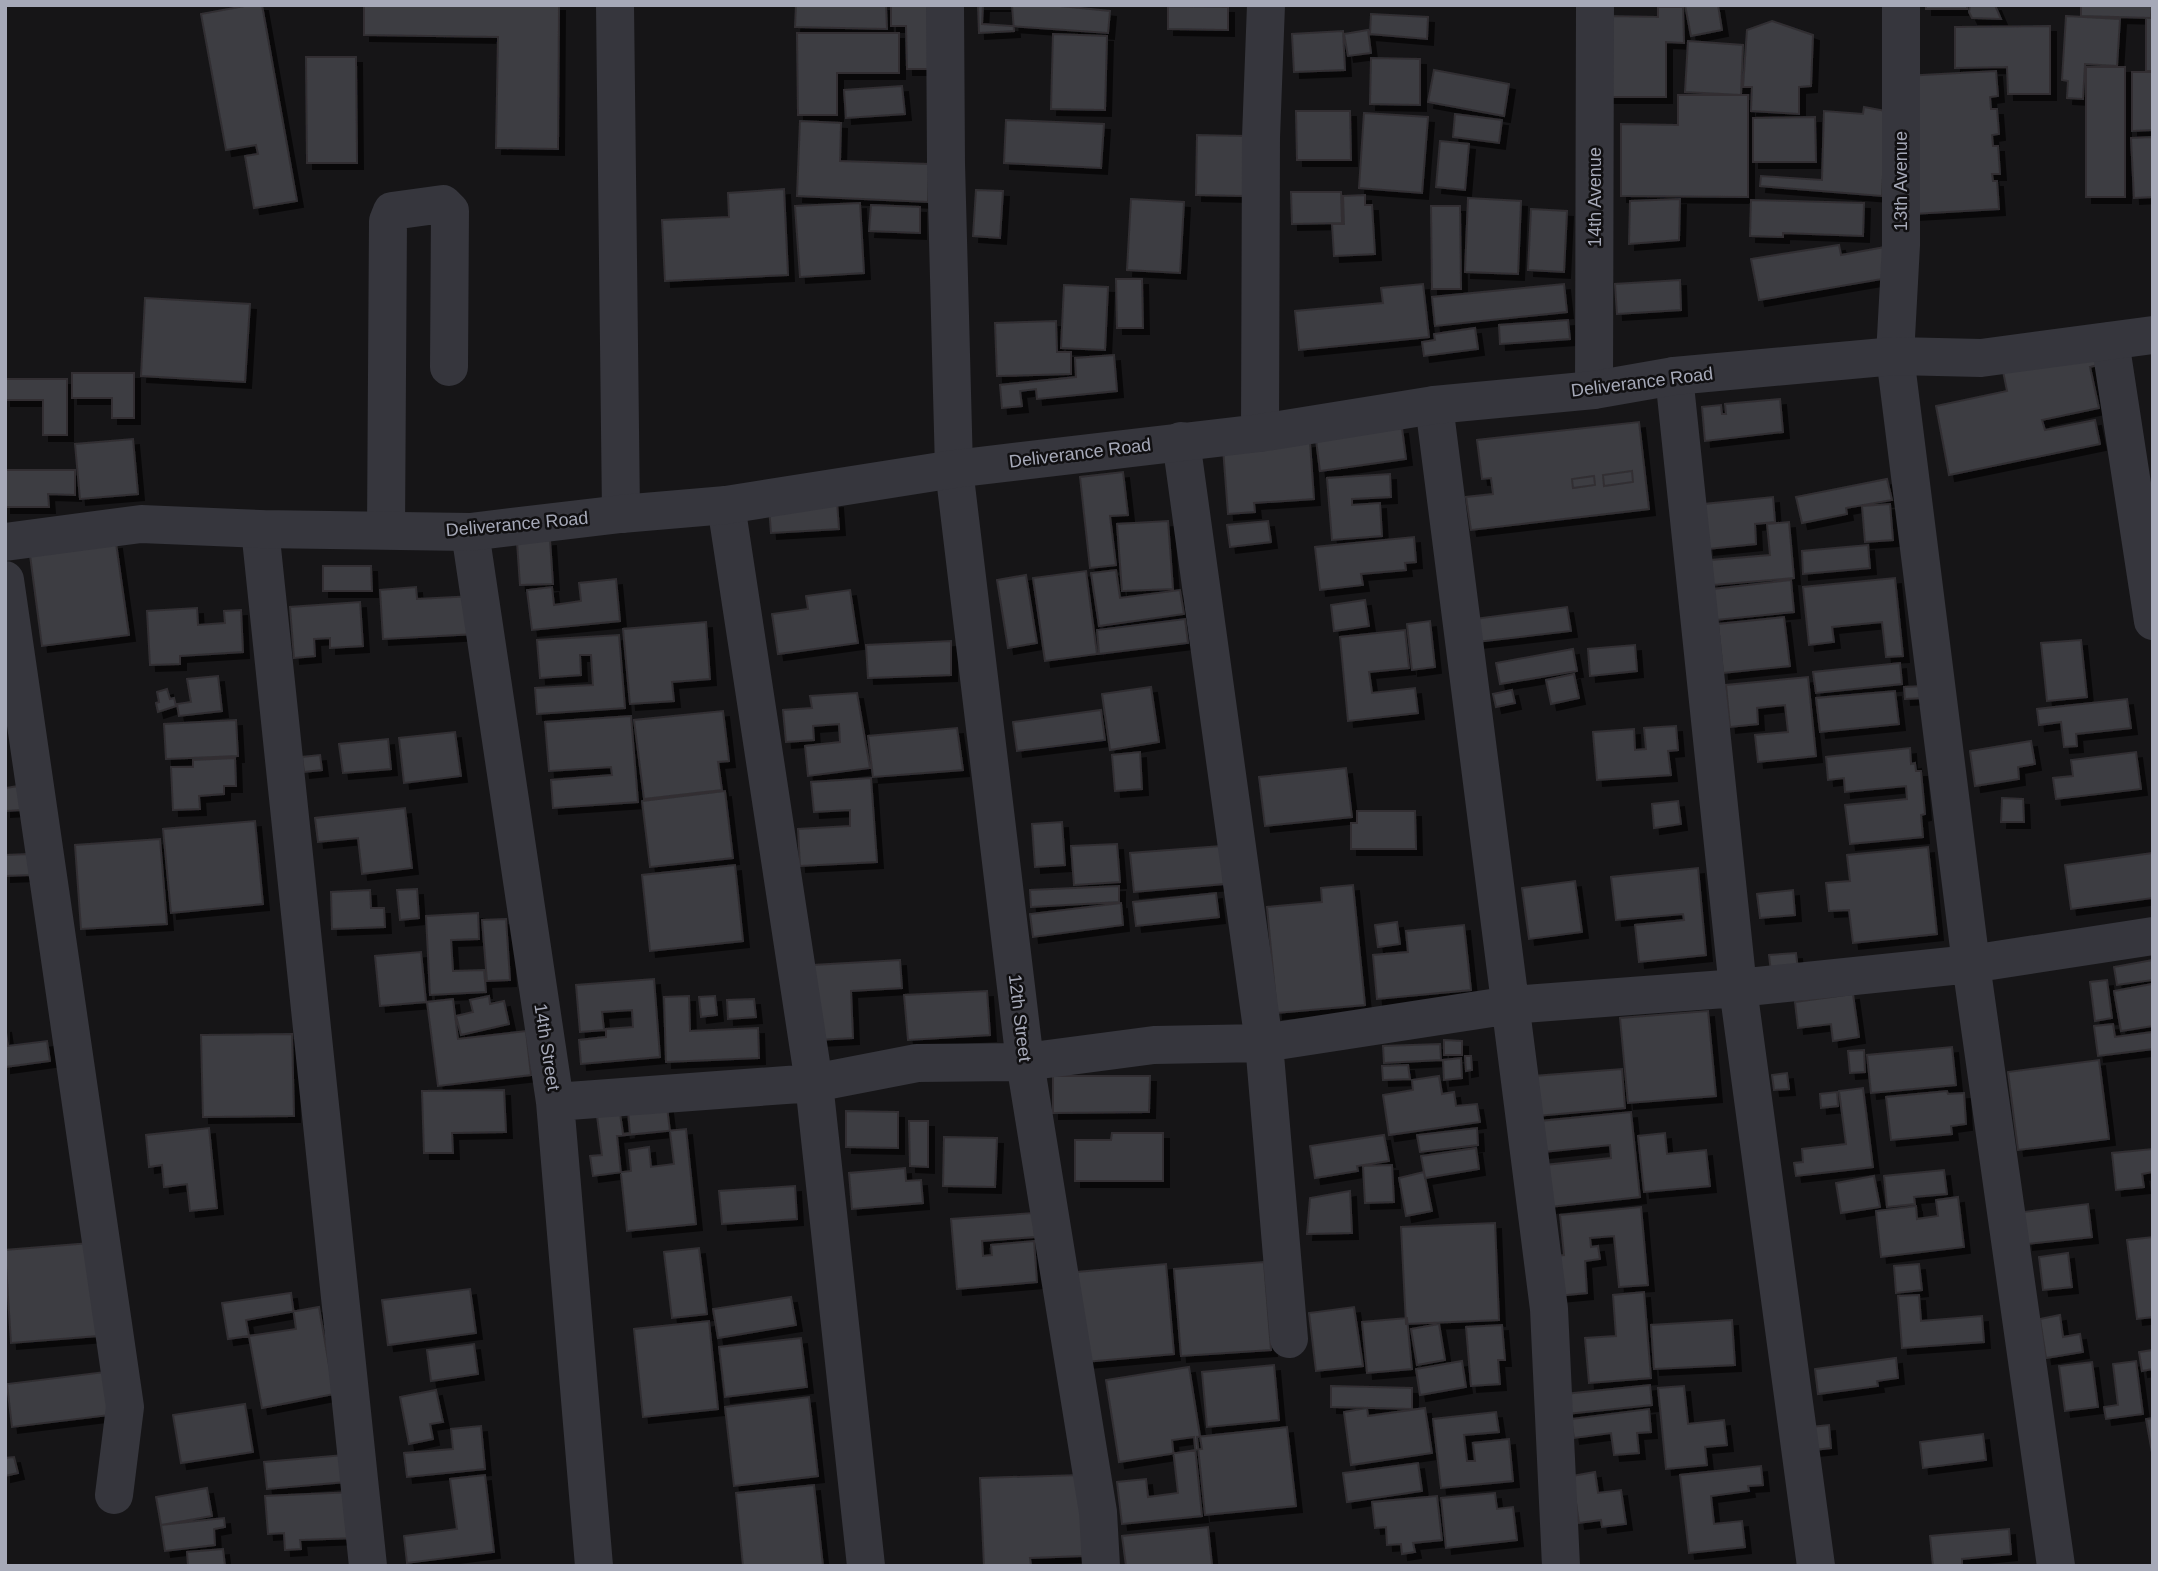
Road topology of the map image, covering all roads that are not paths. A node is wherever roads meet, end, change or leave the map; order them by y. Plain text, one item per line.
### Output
1 (615, 5) edge
2 (945, 5) edge
3 (1266, 5) edge
4 (1595, 5) edge
5 (1901, 5) edge
6 (2153, 335) edge
7 (2110, 341) junction
8 (1895, 356) junction
9 (449, 366) dead end
10 (1674, 376) junction
11 (1594, 390) junction
12 (1434, 405) junction
13 (1260, 433) junction
14 (1181, 441) junction
15 (954, 468) junction
16 (726, 505) junction
17 (621, 514) junction
18 (260, 529) junction
19 (386, 530) junction
20 (470, 532) junction
21 (5, 542) edge
22 (5, 580) edge
23 (2153, 621) edge
24 (2153, 936) edge
25 (1971, 964) junction
26 (1738, 988) junction
27 (1511, 1005) junction
28 (1264, 1042) junction
29 (1025, 1062) junction
30 (814, 1083) junction
31 (555, 1102) junction
32 (1289, 1339) dead end
33 (114, 1495) dead end
34 (368, 1566) edge
35 (594, 1566) edge
36 (866, 1566) edge
37 (1101, 1566) edge
38 (1561, 1566) edge
39 (1815, 1566) edge
40 (2056, 1566) edge

1 - 17 street
2 - 15 street, 12th Street
3 - 13 street
4 - 11 street, 14th Avenue
5 - 8 street, 13th Avenue
6 - 7 street, Deliverance Road
7 - 8 street, Deliverance Road
7 - 23 street
8 - 10 street, Deliverance Road
8 - 25 street, 13th Avenue
9 - 19 street
10 - 11 street, Deliverance Road
10 - 26 street
11 - 12 street, Deliverance Road
12 - 13 street, Deliverance Road
12 - 27 street
13 - 14 street, Deliverance Road
14 - 15 street, Deliverance Road
14 - 28 street
15 - 16 street, Deliverance Road
15 - 29 street, 12th Street
16 - 17 street, Deliverance Road
16 - 30 street
17 - 20 street, Deliverance Road
18 - 19 street, Deliverance Road
18 - 21 street, Deliverance Road
18 - 34 street
19 - 20 street, Deliverance Road
20 - 31 street, 14th Street
22 - 33 street
24 - 25 street
25 - 26 street
25 - 40 street, 13th Avenue
26 - 27 street
26 - 39 street
27 - 28 street
27 - 38 street
28 - 29 street
28 - 32 street
29 - 30 street
29 - 37 street, 12th Street
30 - 31 street
30 - 36 street
31 - 35 street, 14th Street

